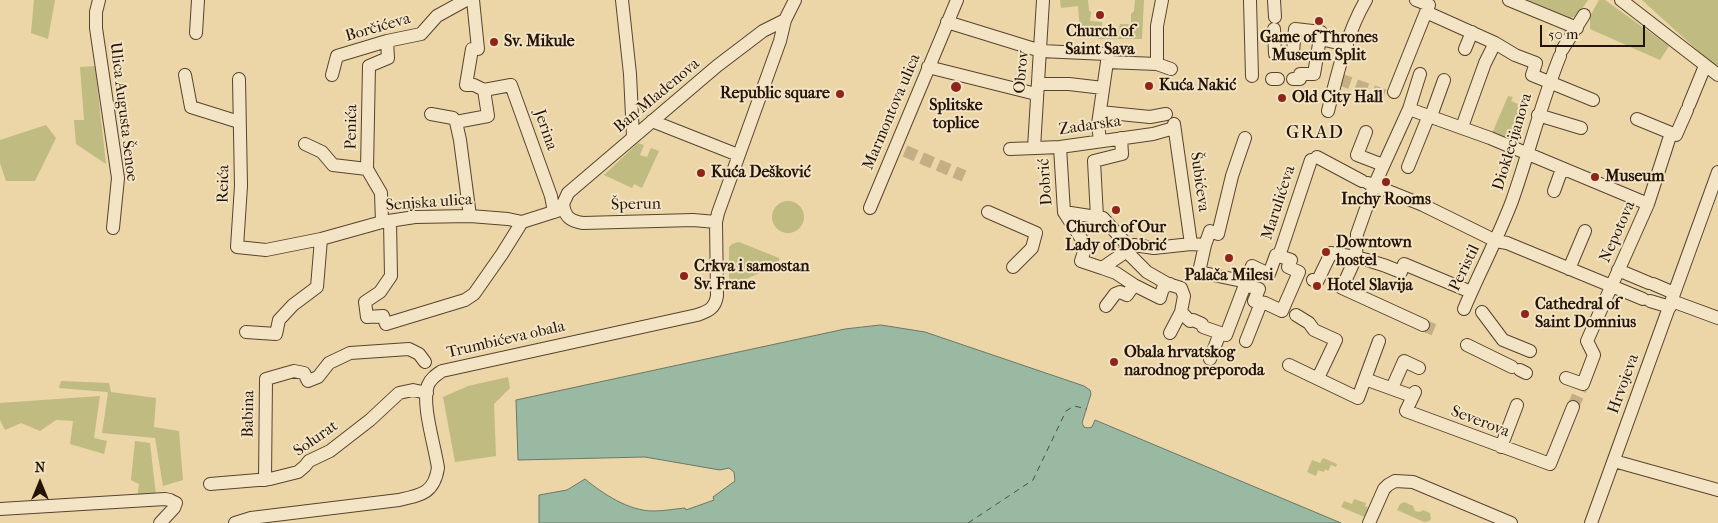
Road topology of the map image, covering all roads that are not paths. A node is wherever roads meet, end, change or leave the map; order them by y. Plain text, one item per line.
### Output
1 (99, 0) edge
2 (198, 0) edge
3 (466, 0) edge
4 (473, 0) edge
5 (622, 0) edge
6 (795, 0) edge
7 (957, 0) edge
8 (1042, 0) edge
9 (1162, 0) edge
10 (1250, 0) edge
11 (1274, 0) edge
12 (1366, 0) edge
13 (1416, 0) edge
14 (1508, 0) edge
15 (1620, 0) edge
16 (1426, 12) junction
17 (1584, 15) dead end
18 (785, 20) junction
19 (943, 26) junction
20 (1577, 28) junction
21 (1472, 32) junction
22 (196, 33) dead end
23 (1320, 40) junction
24 (387, 41) junction
25 (1495, 43) junction
26 (1347, 45) junction
27 (1465, 49) dead end
28 (1041, 51) junction
29 (1293, 52) dead end
30 (1277, 54) dead end
31 (1108, 62) junction
32 (1157, 64) junction
33 (1705, 66) junction
34 (928, 67) junction
35 (1171, 69) dead end
36 (1420, 74) dead end
37 (185, 75) dead end
38 (332, 75) dead end
39 (1252, 76) dead end
40 (1718, 76) edge
41 (239, 79) dead end
42 (1294, 79) dead end
43 (1444, 80) dead end
44 (1549, 82) junction
45 (1103, 88) junction
46 (1037, 89) junction
47 (484, 90) junction
48 (1593, 100) dead end
49 (1411, 104) junction
50 (1100, 112) junction
51 (1328, 112) dead end
52 (431, 114) dead end
53 (1430, 115) junction
54 (1538, 115) junction
55 (1637, 119) dead end
56 (239, 122) junction
57 (456, 122) junction
58 (652, 122) junction
59 (1172, 122) junction
60 (1462, 127) junction
61 (1580, 128) dead end
62 (1366, 132) dead end
63 (1674, 134) junction
64 (633, 137) junction
65 (1121, 138) junction
66 (1245, 138) dead end
67 (1100, 141) junction
68 (305, 144) dead end
69 (1060, 147) junction
70 (1034, 148) junction
71 (1010, 149) dead end
72 (738, 155) junction
73 (1528, 155) junction
74 (1314, 158) joint
75 (1383, 166) junction
76 (1408, 167) dead end
77 (367, 168) junction
78 (1562, 168) junction
79 (1718, 172) edge
80 (1368, 183) junction
81 (1554, 191) dead end
82 (1648, 204) junction
83 (870, 208) dead end
84 (559, 210) junction
85 (988, 212) dead end
86 (1064, 212) junction
87 (470, 216) junction
88 (1097, 217) junction
89 (386, 221) junction
90 (522, 222) junction
91 (716, 222) junction
92 (113, 228) dead end
93 (1585, 231) dead end
94 (321, 239) junction
95 (1500, 240) junction
96 (1191, 244) junction
97 (1205, 245) junction
98 (237, 246) joint
99 (1128, 249) junction
100 (1279, 256) junction
101 (1351, 256) junction
102 (1013, 267) dead end
103 (1102, 268) junction
104 (1569, 269) junction
105 (1618, 270) junction
106 (1313, 280) dead end
107 (1170, 284) junction
108 (1246, 284) junction
109 (1134, 285) junction
110 (1611, 286) junction
111 (1471, 292) junction
112 (1672, 300) junction
113 (1261, 303) junction
114 (1106, 306) dead end
115 (1464, 309) dead end
116 (1180, 312) junction
117 (1482, 312) dead end
118 (1296, 315) dead end
119 (1718, 318) edge
120 (1423, 325) tunnel mouth
121 (246, 332) dead end
122 (1170, 333) dead end
123 (1220, 333) junction
124 (1246, 341) dead end
125 (1379, 341) dead end
126 (1467, 345) dead end
127 (1530, 351) dead end
128 (1210, 359) dead end
129 (425, 362) dead end
130 (1289, 365) dead end
131 (1419, 368) dead end
132 (1519, 370) dead end
133 (1318, 378) junction
134 (1566, 378) dead end
135 (1365, 379) junction
136 (1392, 388) junction
137 (426, 393) junction
138 (1517, 405) dead end
139 (1573, 407) tunnel mouth
140 (1501, 447) junction
141 (1614, 461) junction
142 (265, 480) junction
143 (210, 484) dead end
144 (1718, 490) edge
145 (0, 509) edge
146 (160, 523) edge
147 (235, 523) edge
148 (1369, 523) edge
149 (1511, 523) edge
150 (1592, 523) edge

1 - 92 street, Ulica Augusta Šenoe
2 - 22 street
3 - 24 street, Borčićeva
4 - 47 street
5 - 64 street
6 - 18 street
7 - 19 street, Marmontova ulica
8 - 28 street, Obrov
9 - 32 street
10 - 39 street
11 - 30 street
12 - 26 street
13 - 16 street
14 - 20 street
15 - 33 street
16 - 21 street
16 - 49 street
17 - 20 street, Dioklecijanova
18 - 58 street, Ban Mladenova
18 - 72 street
19 - 28 street
19 - 34 street, Marmontova ulica
20 - 44 street, Dioklecijanova
21 - 25 street
21 - 27 street
23 - 26 street
23 - 29 street
23 - 42 street
24 - 38 street, Borčićeva
24 - 77 street, Penića
25 - 44 street
25 - 60 street
26 - 51 street
28 - 31 street
28 - 46 street, Obrov
31 - 32 street
31 - 45 street
32 - 35 street
33 - 40 street
33 - 63 street, Nepotova
34 - 46 street
34 - 83 street, Marmontova ulica
36 - 49 street
37 - 56 street
41 - 56 street, Reića
43 - 53 street
44 - 48 street
44 - 54 street, Dioklecijanova
45 - 46 street
45 - 50 street
46 - 70 street, Obrov
47 - 57 street
47 - 84 street, Jerina
49 - 53 street
49 - 75 street
50 - 59 street
50 - 67 street
52 - 57 street
53 - 60 street
53 - 76 street
54 - 61 street
54 - 73 street, Dioklecijanova
55 - 63 street
56 - 98 street, Reića
57 - 87 street
58 - 64 street, Ban Mladenova
58 - 72 street
59 - 65 street, Zadarska
59 - 96 street, Šubićeva
60 - 73 street
62 - 75 street
63 - 82 street, Nepotova
64 - 84 street, Ban Mladenova
65 - 67 street, Zadarska
65 - 88 street
66 - 97 street
67 - 69 street, Zadarska
68 - 77 street
69 - 70 street, Zadarska
69 - 86 street, Dobrić
70 - 71 street, Zadarska
72 - 91 street
73 - 78 street
73 - 95 street, Dioklecijanova
74 - 80 street, Peristil
74 - 100 street, Marulićeva
75 - 80 street
77 - 89 street, Penića
78 - 81 street
78 - 82 street
79 - 112 street, Hrvojeva
80 - 95 street, Peristil
80 - 101 street
82 - 105 street, Nepotova
84 - 90 street, Senjska ulica
84 - 91 street, Šperun
85 - 102 street
86 - 88 street, Dobrić
86 - 103 street
87 - 89 street, Senjska ulica
87 - 90 street, Senjska ulica
88 - 99 street
89 - 90 street, Penića
89 - 94 street, Senjska ulica
91 - 137 street, Trumbićeva obala
93 - 104 street
94 - 98 street, Senjska ulica
94 - 121 street
95 - 104 street
95 - 111 street, Peristil
96 - 97 street
96 - 99 street
97 - 108 street
99 - 103 street
99 - 107 street
100 - 108 street, Marulićeva
100 - 113 street
101 - 106 street
101 - 111 street
101 - 120 street
103 - 109 street
104 - 110 street
105 - 110 street, Nepotova
105 - 112 street
107 - 109 street
107 - 116 street
108 - 113 street
108 - 123 street
109 - 114 street
110 - 112 street
110 - 134 street, Nepotova
111 - 115 street, Peristil
112 - 119 street
112 - 141 street, Hrvojeva
113 - 124 street
116 - 122 street
116 - 123 street
117 - 127 street
118 - 133 street
123 - 128 street
125 - 135 street
126 - 132 street
129 - 142 street, Babina
130 - 133 street
131 - 136 street
133 - 135 street
135 - 136 street
136 - 140 street, Severova
137 - 142 street, Solurat
137 - 147 street
138 - 140 street
139 - 140 street, Severova
141 - 144 street
141 - 150 street, Hrvojeva
142 - 143 street, Solurat
145 - 146 street
148 - 149 street

